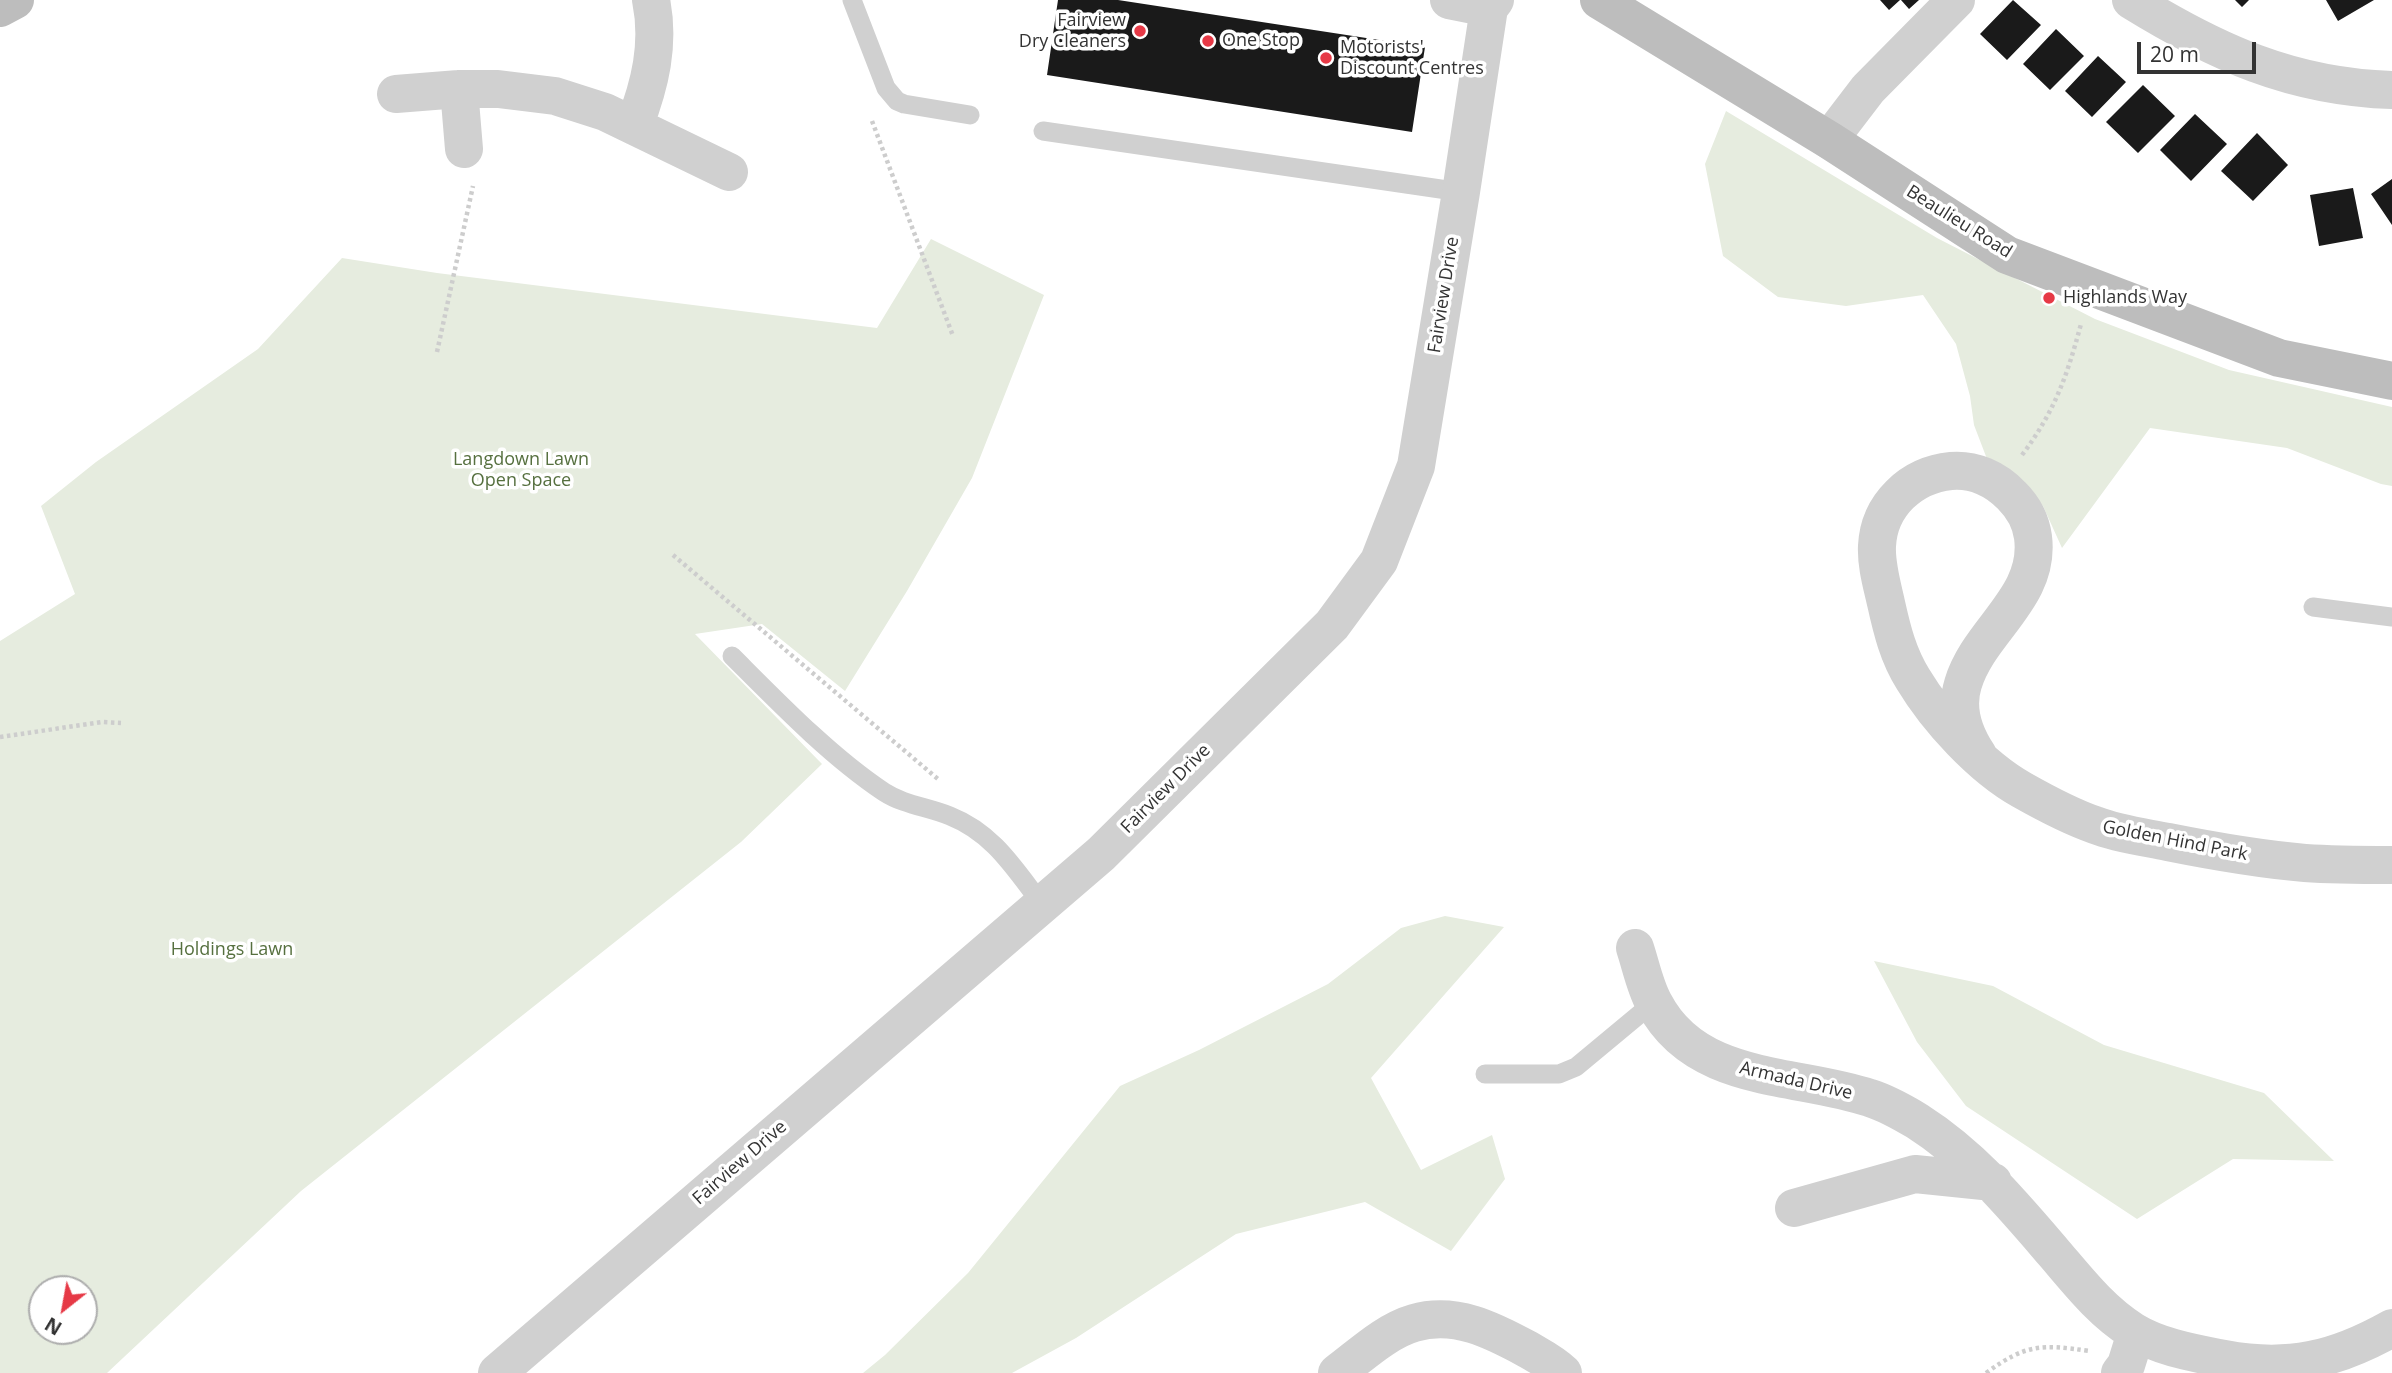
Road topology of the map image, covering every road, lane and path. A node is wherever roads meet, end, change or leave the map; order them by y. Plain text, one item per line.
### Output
1 (15, 0) edge
2 (651, 0) edge
3 (852, 0) edge
4 (1449, 0) edge
5 (1599, 0) edge
6 (1956, 0) edge
7 (2131, 0) edge
8 (1492, 4) edge
9 (0, 8) edge
10 (459, 89) junction
11 (2392, 90) edge
12 (396, 94) dead end
13 (970, 115) dead end
14 (870, 116) dead end
15 (634, 126) junction
16 (1042, 131) dead end
17 (1829, 140) junction
18 (464, 149) joint
19 (729, 172) dead end
20 (1461, 192) junction
21 (2090, 287) junction
22 (953, 336) dead end
23 (437, 352) dead end
24 (2392, 381) edge
25 (2001, 484) junction
26 (673, 555) dead end
27 (2313, 607) dead end
28 (2392, 617) edge
29 (732, 656) dead end
30 (121, 723) dead end
31 (0, 737) edge
32 (1978, 755) junction
33 (948, 787) dead end
34 (2392, 865) edge
35 (1041, 903) junction
36 (1635, 948) dead end
37 (1653, 1003) junction
38 (1485, 1074) dead end
39 (1993, 1182) junction
40 (1794, 1208) dead end
41 (2392, 1328) edge
42 (2136, 1333) junction
43 (2108, 1366) edge
44 (497, 1373) edge
45 (1337, 1373) edge
46 (1563, 1373) edge
47 (1986, 1373) edge

1 - 9 street
2 - 15 street
3 - 13 lane
4 - 8 street
5 - 17 street, Beaulieu Road
6 - 17 street
7 - 11 street
8 - 20 street, Fairview Drive
10 - 12 street
10 - 15 street
10 - 18 street
14 - 22 path
15 - 19 street
16 - 20 lane
17 - 21 street, Beaulieu Road
18 - 23 path
20 - 35 street, Fairview Drive
21 - 24 street, Beaulieu Road
21 - 25 path
25 - 32 street, Golden Hind Park
25 - 32 street, Golden Hind Park
26 - 33 path
27 - 28 lane
29 - 35 lane
30 - 31 path
32 - 34 street, Golden Hind Park
35 - 44 street, Fairview Drive
36 - 37 street, Armada Drive
37 - 38 lane
37 - 39 street, Armada Drive
39 - 40 street
39 - 42 street, Armada Drive
41 - 42 street, Armada Drive
42 - 43 street
43 - 47 path
45 - 46 street

